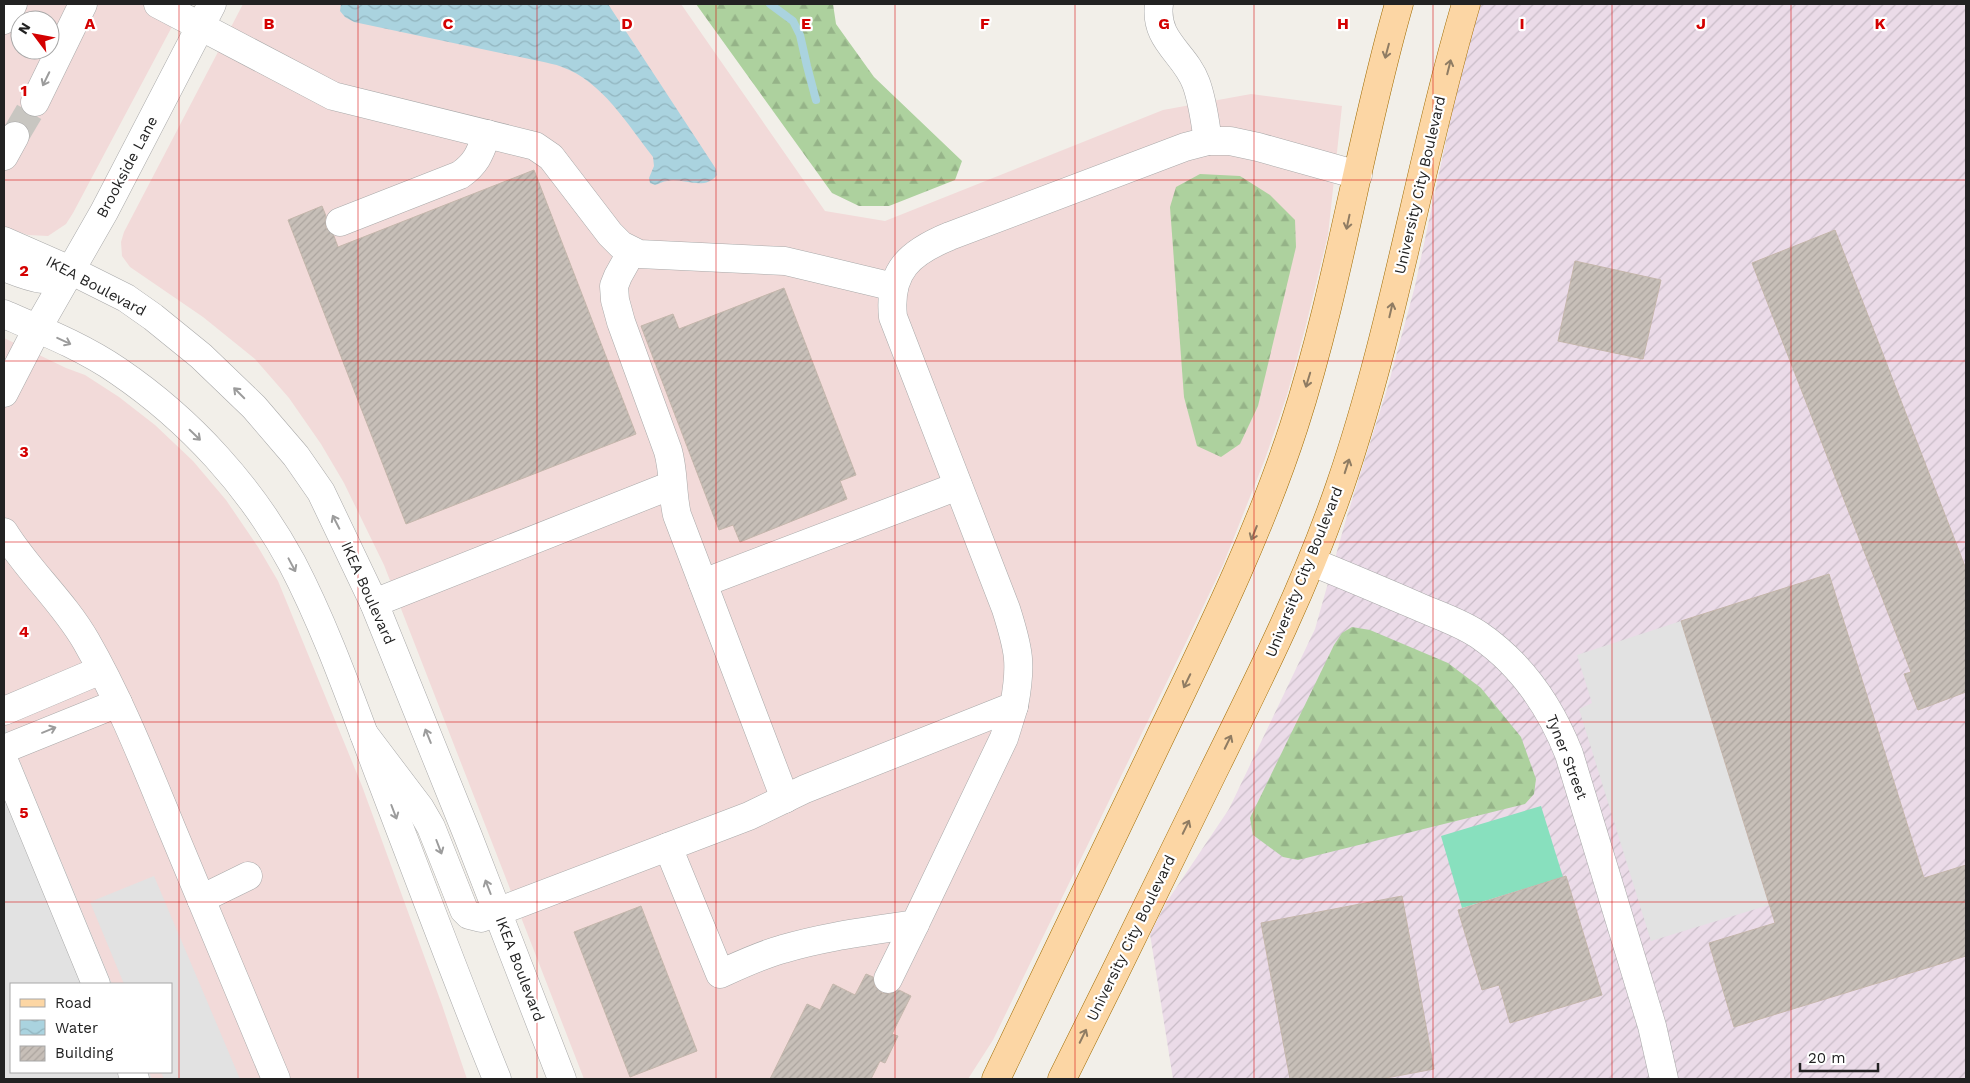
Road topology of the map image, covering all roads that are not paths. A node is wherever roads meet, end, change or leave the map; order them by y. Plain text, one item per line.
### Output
1 (13, 4) edge
2 (83, 4) edge
3 (158, 4) edge
4 (1159, 4) edge
5 (1399, 4) edge
6 (1466, 4) edge
7 (206, 15) edge
8 (4, 20) edge
9 (35, 102) tunnel mouth
10 (487, 134) junction
11 (1208, 141) junction
12 (1358, 175) junction
13 (340, 222) dead end
14 (4, 241) edge
15 (632, 251) junction
16 (4, 267) edge
17 (70, 270) junction
18 (894, 288) junction
19 (4, 314) edge
20 (37, 328) junction
21 (4, 393) edge
22 (672, 485) junction
23 (958, 486) junction
24 (4, 532) edge
25 (1312, 562) junction
26 (703, 584) junction
27 (374, 603) junction
28 (101, 670) junction
29 (118, 702) junction
30 (1014, 706) junction
31 (4, 711) edge
32 (364, 734) junction
33 (4, 748) edge
34 (4, 761) edge
35 (785, 799) junction
36 (668, 847) junction
37 (248, 876) dead end
38 (201, 898) junction
39 (498, 912) junction
40 (915, 924) junction
41 (888, 979) dead end
42 (96, 983) edge
43 (276, 1079) edge
44 (497, 1079) edge
45 (562, 1079) edge
46 (996, 1079) edge
47 (1062, 1079) edge
48 (1664, 1079) edge

1 - 8 street
2 -> 9 street
3 - 7 street
4 - 11 street
5 -> 12 main road
25 -> 6 main road, University City Boulevard
7 - 10 street
7 - 17 street, Brookside Lane
10 - 13 street
10 - 15 street
11 - 12 street
11 - 18 street
12 -> 46 main road
14 - 17 street, IKEA Boulevard
15 - 18 street
15 - 22 street
16 - 17 street
17 - 20 street, Brookside Lane
27 -> 17 street, IKEA Boulevard
18 - 23 street
19 - 20 street
20 - 21 street, Brookside Lane
20 -> 32 street
22 - 26 street
22 - 27 street
23 - 26 street
23 - 30 street
24 - 28 street
47 -> 25 main road, University City Boulevard
25 - 48 street, Tyner Street
26 - 35 street
39 -> 27 street, IKEA Boulevard
28 - 29 street
28 - 31 street
33 -> 29 street
29 - 38 street
30 - 35 street
30 - 40 street
32 -> 39 street
32 -> 44 street
34 - 42 street
35 - 36 street
36 - 39 street
36 - 40 street
37 - 38 street
38 - 43 street
39 - 45 street, IKEA Boulevard
40 - 41 street

